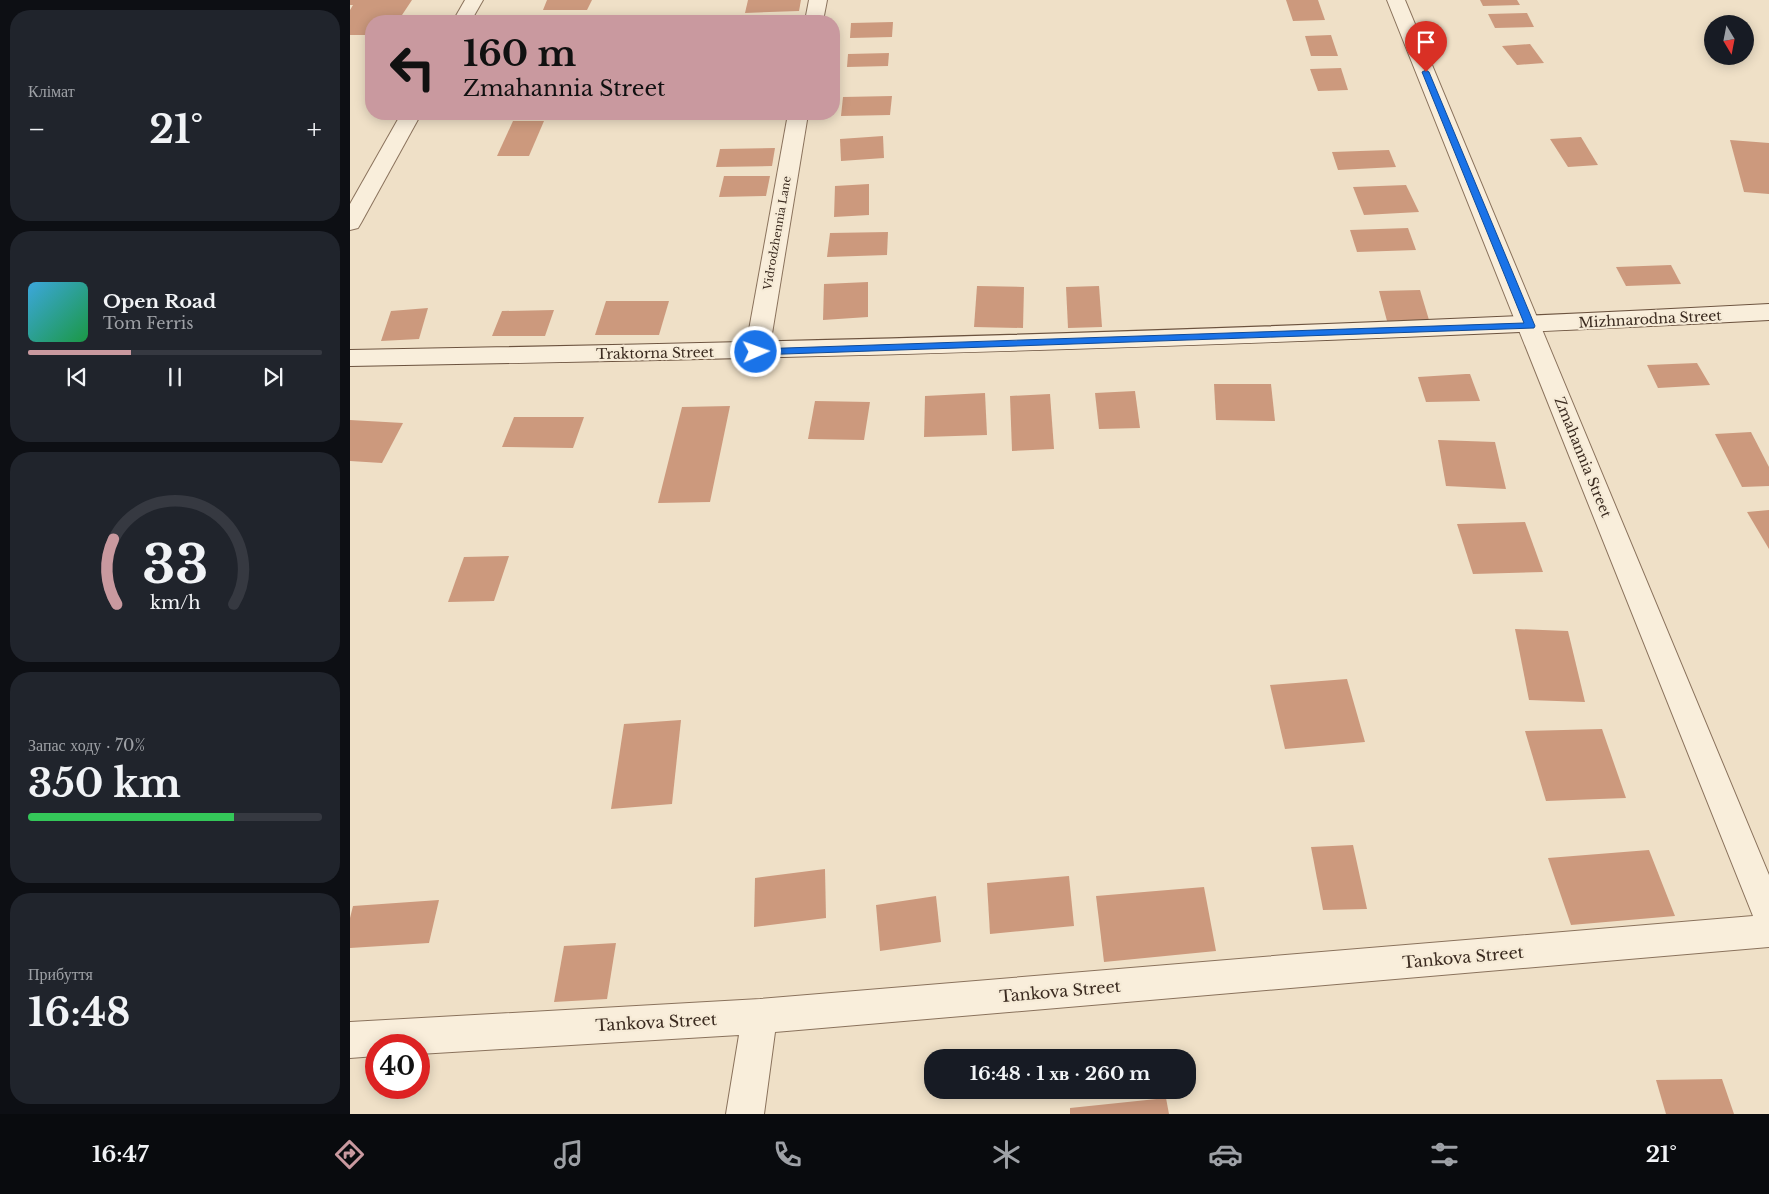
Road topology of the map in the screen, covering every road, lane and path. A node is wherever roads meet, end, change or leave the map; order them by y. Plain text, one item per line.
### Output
1 (474, 0) edge
2 (818, 0) edge
3 (1396, 0) edge
4 (465, 15) edge
5 (815, 15) edge
6 (408, 120) edge
7 (797, 120) edge
8 (350, 223) edge
9 (1769, 312) edge
10 (1530, 326) junction
11 (756, 352) junction
12 (350, 358) edge
13 (1769, 915) edge
14 (1769, 931) edge
15 (760, 1016) junction
16 (350, 1040) edge
17 (745, 1114) edge

1 - 4 street
2 - 5 street
3 - 10 street, Zmahannia Street
6 - 8 street
7 - 11 street, Vidrodzhennia Lane
9 - 10 street, Mizhnarodna Street
10 - 11 street, Traktorna Street
10 - 13 street, Zmahannia Street
11 - 12 street, Traktorna Street
14 - 15 street, Tankova Street
15 - 16 street, Tankova Street
15 - 17 street

